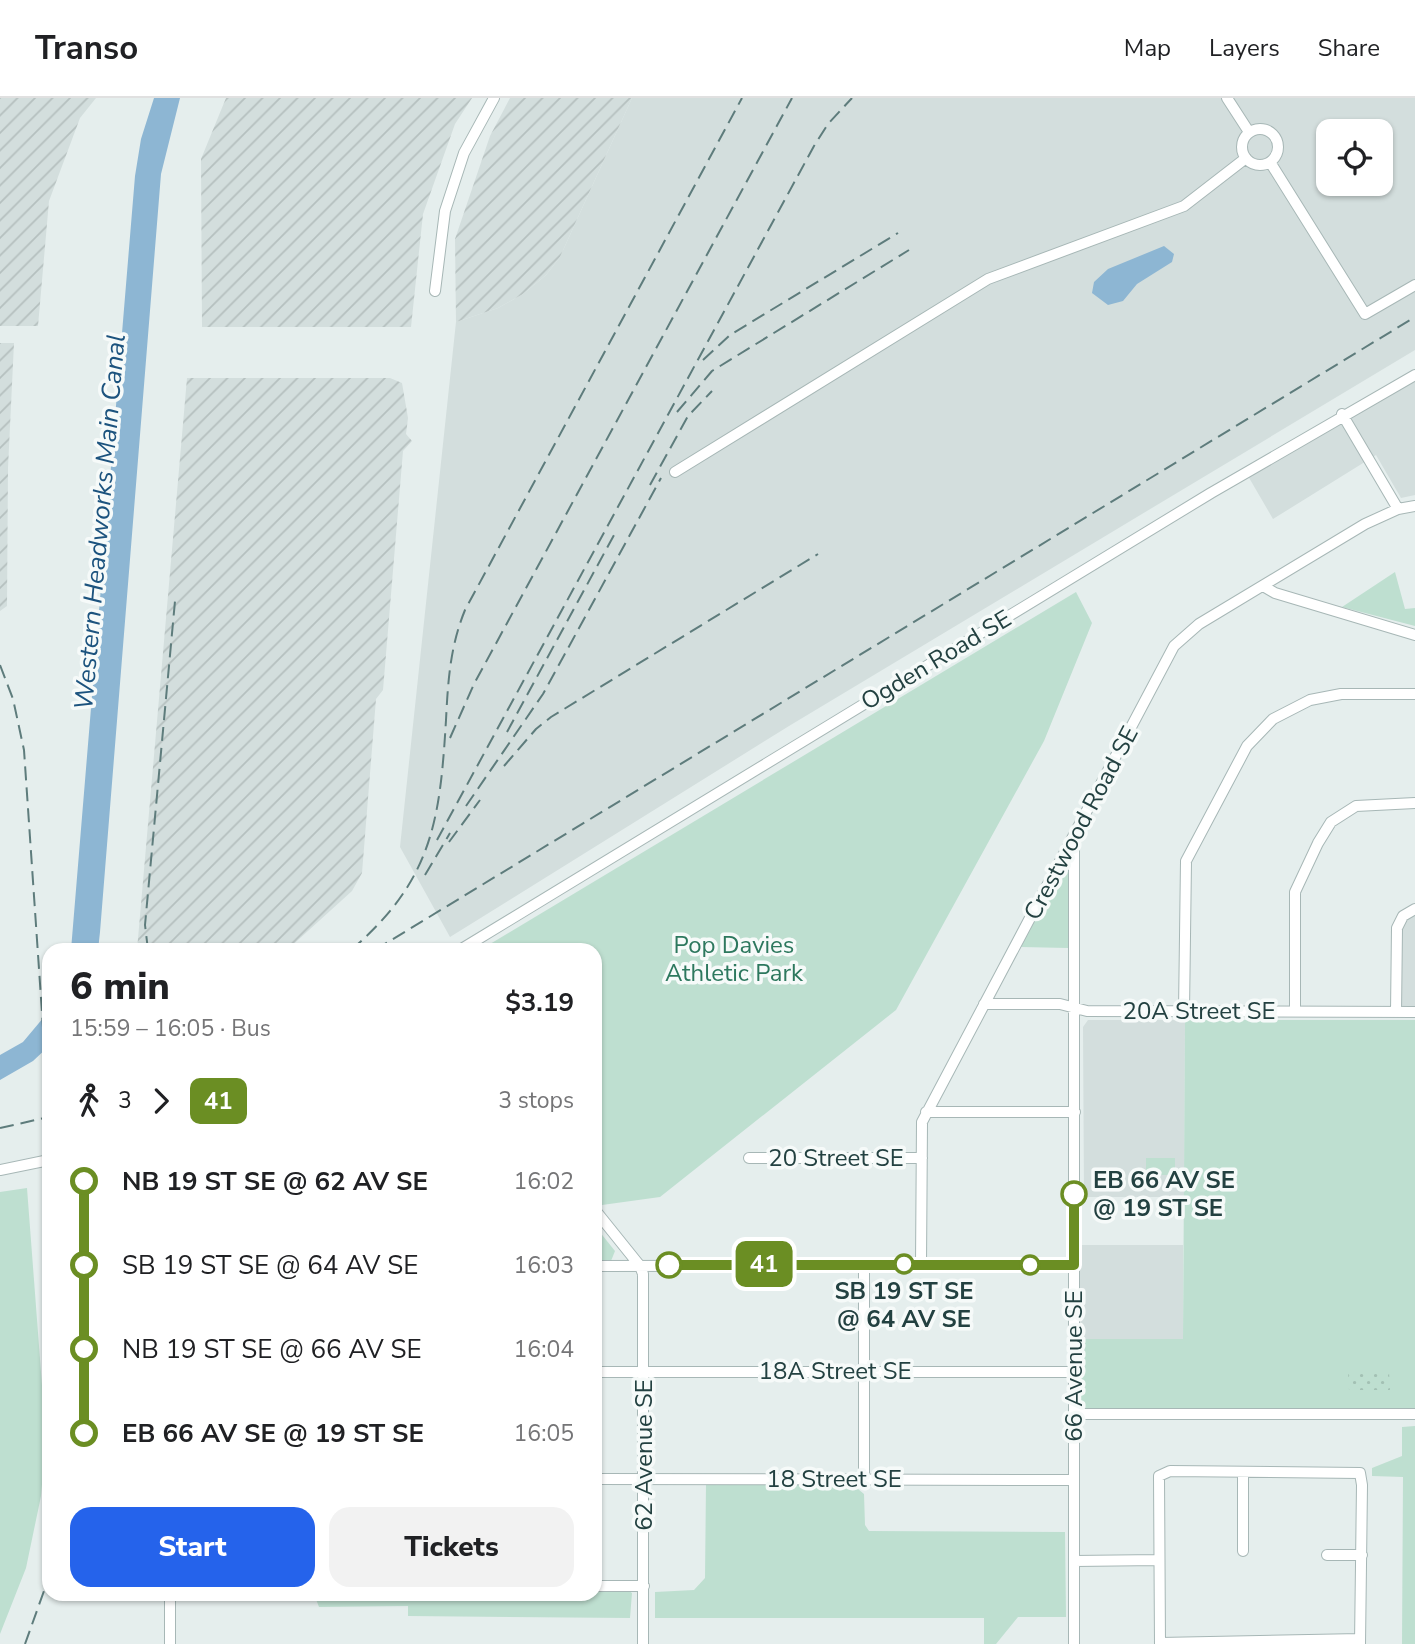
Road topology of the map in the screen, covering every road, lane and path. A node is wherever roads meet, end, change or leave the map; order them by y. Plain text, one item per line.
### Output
1 (494, 98) edge
2 (1227, 98) edge
3 (1249, 132) junction
4 (1246, 158) junction
5 (1270, 162) junction
6 (1415, 285) edge
7 (435, 290) dead end
8 (1415, 374) edge
9 (1342, 414) junction
10 (675, 472) dead end
11 (1415, 506) edge
12 (1398, 509) junction
13 (1263, 586) junction
14 (1415, 635) edge
15 (1415, 694) edge
16 (1415, 803) edge
17 (1074, 836) junction
18 (1415, 909) edge
19 (472, 943) edge
20 (984, 1004) junction
21 (1075, 1008) junction
22 (1184, 1011) junction
23 (1295, 1012) junction
24 (1396, 1012) junction
25 (1415, 1012) edge
26 (926, 1112) junction
27 (1075, 1112) junction
28 (749, 1158) dead end
29 (922, 1158) junction
30 (42, 1161) edge
31 (0, 1170) edge
32 (602, 1219) edge
33 (864, 1264) junction
34 (921, 1264) junction
35 (1074, 1265) junction
36 (602, 1266) edge
37 (640, 1266) junction
38 (864, 1371) junction
39 (602, 1372) edge
40 (644, 1372) junction
41 (1074, 1372) junction
42 (1074, 1414) junction
43 (1415, 1414) edge
44 (1243, 1472) junction
45 (602, 1479) edge
46 (644, 1479) junction
47 (864, 1479) junction
48 (1074, 1480) junction
49 (1243, 1551) dead end
50 (1327, 1555) dead end
51 (1362, 1555) junction
52 (1158, 1560) junction
53 (1074, 1561) junction
54 (602, 1586) edge
55 (644, 1587) junction
56 (170, 1601) edge
57 (1278, 1641) edge
58 (1360, 1641) edge
59 (170, 1644) edge
60 (643, 1644) edge
61 (1074, 1644) edge
62 (1160, 1644) edge

1 - 7 street
2 - 3 street
3 - 4 street
3 - 5 street
4 - 5 street
4 - 10 street
5 - 6 street
8 - 9 street, Ogden Road SE
9 - 12 street
9 - 19 street, Ogden Road SE
11 - 12 street, Crestwood Road SE
12 - 13 street, Crestwood Road SE
13 - 14 street
13 - 17 street, Crestwood Road SE
15 - 22 street
16 - 23 street
17 - 20 street, Crestwood Road SE
17 - 21 street, 66 Avenue SE
18 - 24 street
20 - 21 street, 20A Street SE
20 - 26 street, Crestwood Road SE
21 - 22 street, 20A Street SE
21 - 27 street, 66 Avenue SE
22 - 23 street, 20A Street SE
23 - 24 street, 20A Street SE
24 - 25 street, 20A Street SE
26 - 27 street
26 - 29 street, Crestwood Road SE
27 - 35 street, 66 Avenue SE
28 - 29 street, 20 Street SE
29 - 34 street, Crestwood Road SE
30 - 31 street
32 - 37 street
33 - 34 street
33 - 37 street
33 - 38 street
34 - 35 street
35 - 41 street, 66 Avenue SE
36 - 37 street
37 - 40 street, 62 Avenue SE
38 - 40 street, 18A Street SE
38 - 41 street, 18A Street SE
38 - 47 street
39 - 40 street, 18A Street SE
40 - 46 street, 62 Avenue SE
41 - 42 street, 66 Avenue SE
42 - 43 street
42 - 48 street, 66 Avenue SE
44 - 49 street
44 - 51 street
44 - 52 street
45 - 46 street, 18 Street SE
46 - 47 street, 18 Street SE
46 - 55 street, 62 Avenue SE
47 - 48 street, 18 Street SE
48 - 53 street, 66 Avenue SE
50 - 51 street
51 - 58 street
52 - 53 street
52 - 62 street
53 - 61 street, 66 Avenue SE
54 - 55 street
55 - 60 street, 62 Avenue SE
56 - 59 street
57 - 58 street
57 - 62 street

